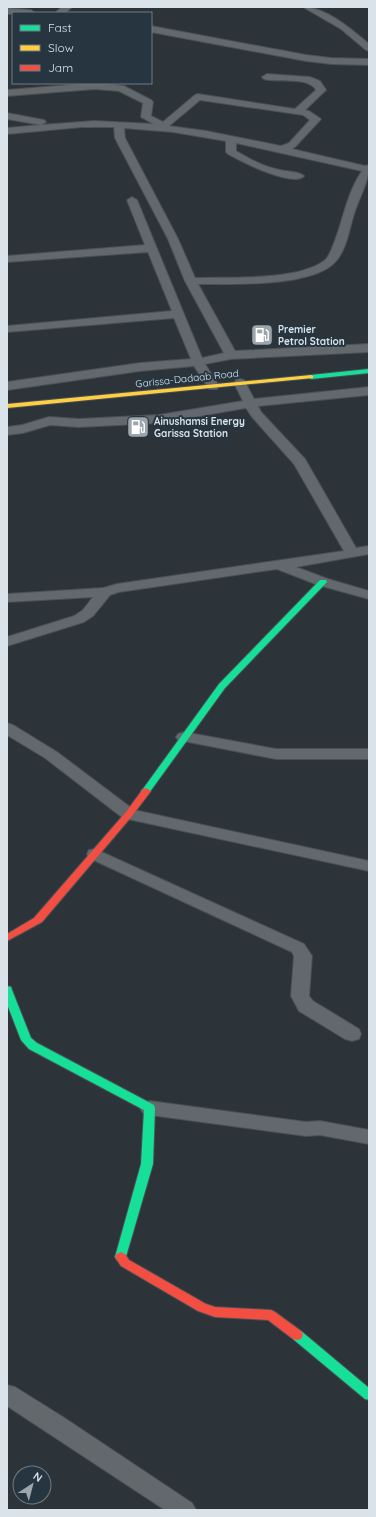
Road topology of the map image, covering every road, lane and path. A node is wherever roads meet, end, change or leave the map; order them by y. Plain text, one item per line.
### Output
1 (307, 7) edge
2 (7, 11) edge
3 (19, 12) edge
4 (152, 30) edge
5 (369, 48) edge
6 (369, 62) edge
7 (267, 77) dead end
8 (96, 84) edge
9 (7, 93) edge
10 (298, 112) junction
11 (7, 116) edge
12 (120, 124) junction
13 (70, 125) junction
14 (162, 127) junction
15 (7, 131) edge
16 (230, 139) junction
17 (282, 149) junction
18 (368, 169) edge
19 (299, 176) dead end
20 (132, 200) dead end
21 (152, 248) junction
22 (7, 259) edge
23 (191, 281) junction
24 (179, 314) junction
25 (7, 329) edge
26 (369, 348) edge
27 (231, 355) junction
28 (198, 362) junction
29 (369, 371) edge
30 (240, 383) junction
31 (7, 386) edge
32 (213, 386) junction
33 (369, 391) edge
34 (251, 403) junction
35 (7, 406) edge
36 (7, 432) edge
37 (369, 550) edge
38 (352, 553) junction
39 (279, 565) junction
40 (323, 582) junction
41 (105, 592) junction
42 (369, 595) edge
43 (7, 598) edge
44 (7, 642) edge
45 (7, 728) edge
46 (184, 737) junction
47 (369, 754) edge
48 (129, 814) junction
49 (95, 854) junction
50 (369, 866) edge
51 (7, 938) edge
52 (7, 990) edge
53 (352, 1034) dead end
54 (150, 1108) junction
55 (369, 1137) edge
56 (7, 1394) edge
57 (369, 1395) edge
58 (184, 1510) edge

1 - 5 street
2 - 3 street
4 - 6 street
7 - 10 street
8 - 9 street
8 - 14 street
10 - 14 street
10 - 17 street
11 - 13 street
12 - 13 street
12 - 14 street
12 - 23 street
13 - 15 street
14 - 16 street
16 - 17 street
16 - 19 street
17 - 18 street
18 - 23 street
20 - 21 street
21 - 22 street
21 - 24 street
23 - 27 street
24 - 25 street
24 - 28 street
26 - 27 street
27 - 28 street
28 - 31 street
28 - 32 street
29 - 30 main road, Garissa-Dadaab Road
30 - 32 main road, Garissa-Dadaab Road
30 - 34 street
32 - 35 main road, Garissa-Dadaab Road
33 - 34 street
34 - 36 street
34 - 38 street
37 - 38 street
38 - 39 street
39 - 40 street
39 - 41 street
40 - 42 street
40 - 46 main road
41 - 43 street
41 - 44 street
45 - 48 street
46 - 47 street
46 - 48 main road
48 - 49 main road
48 - 50 street
49 - 51 main road
49 - 53 street
52 - 54 main road
54 - 55 street
54 - 57 main road
56 - 58 street

